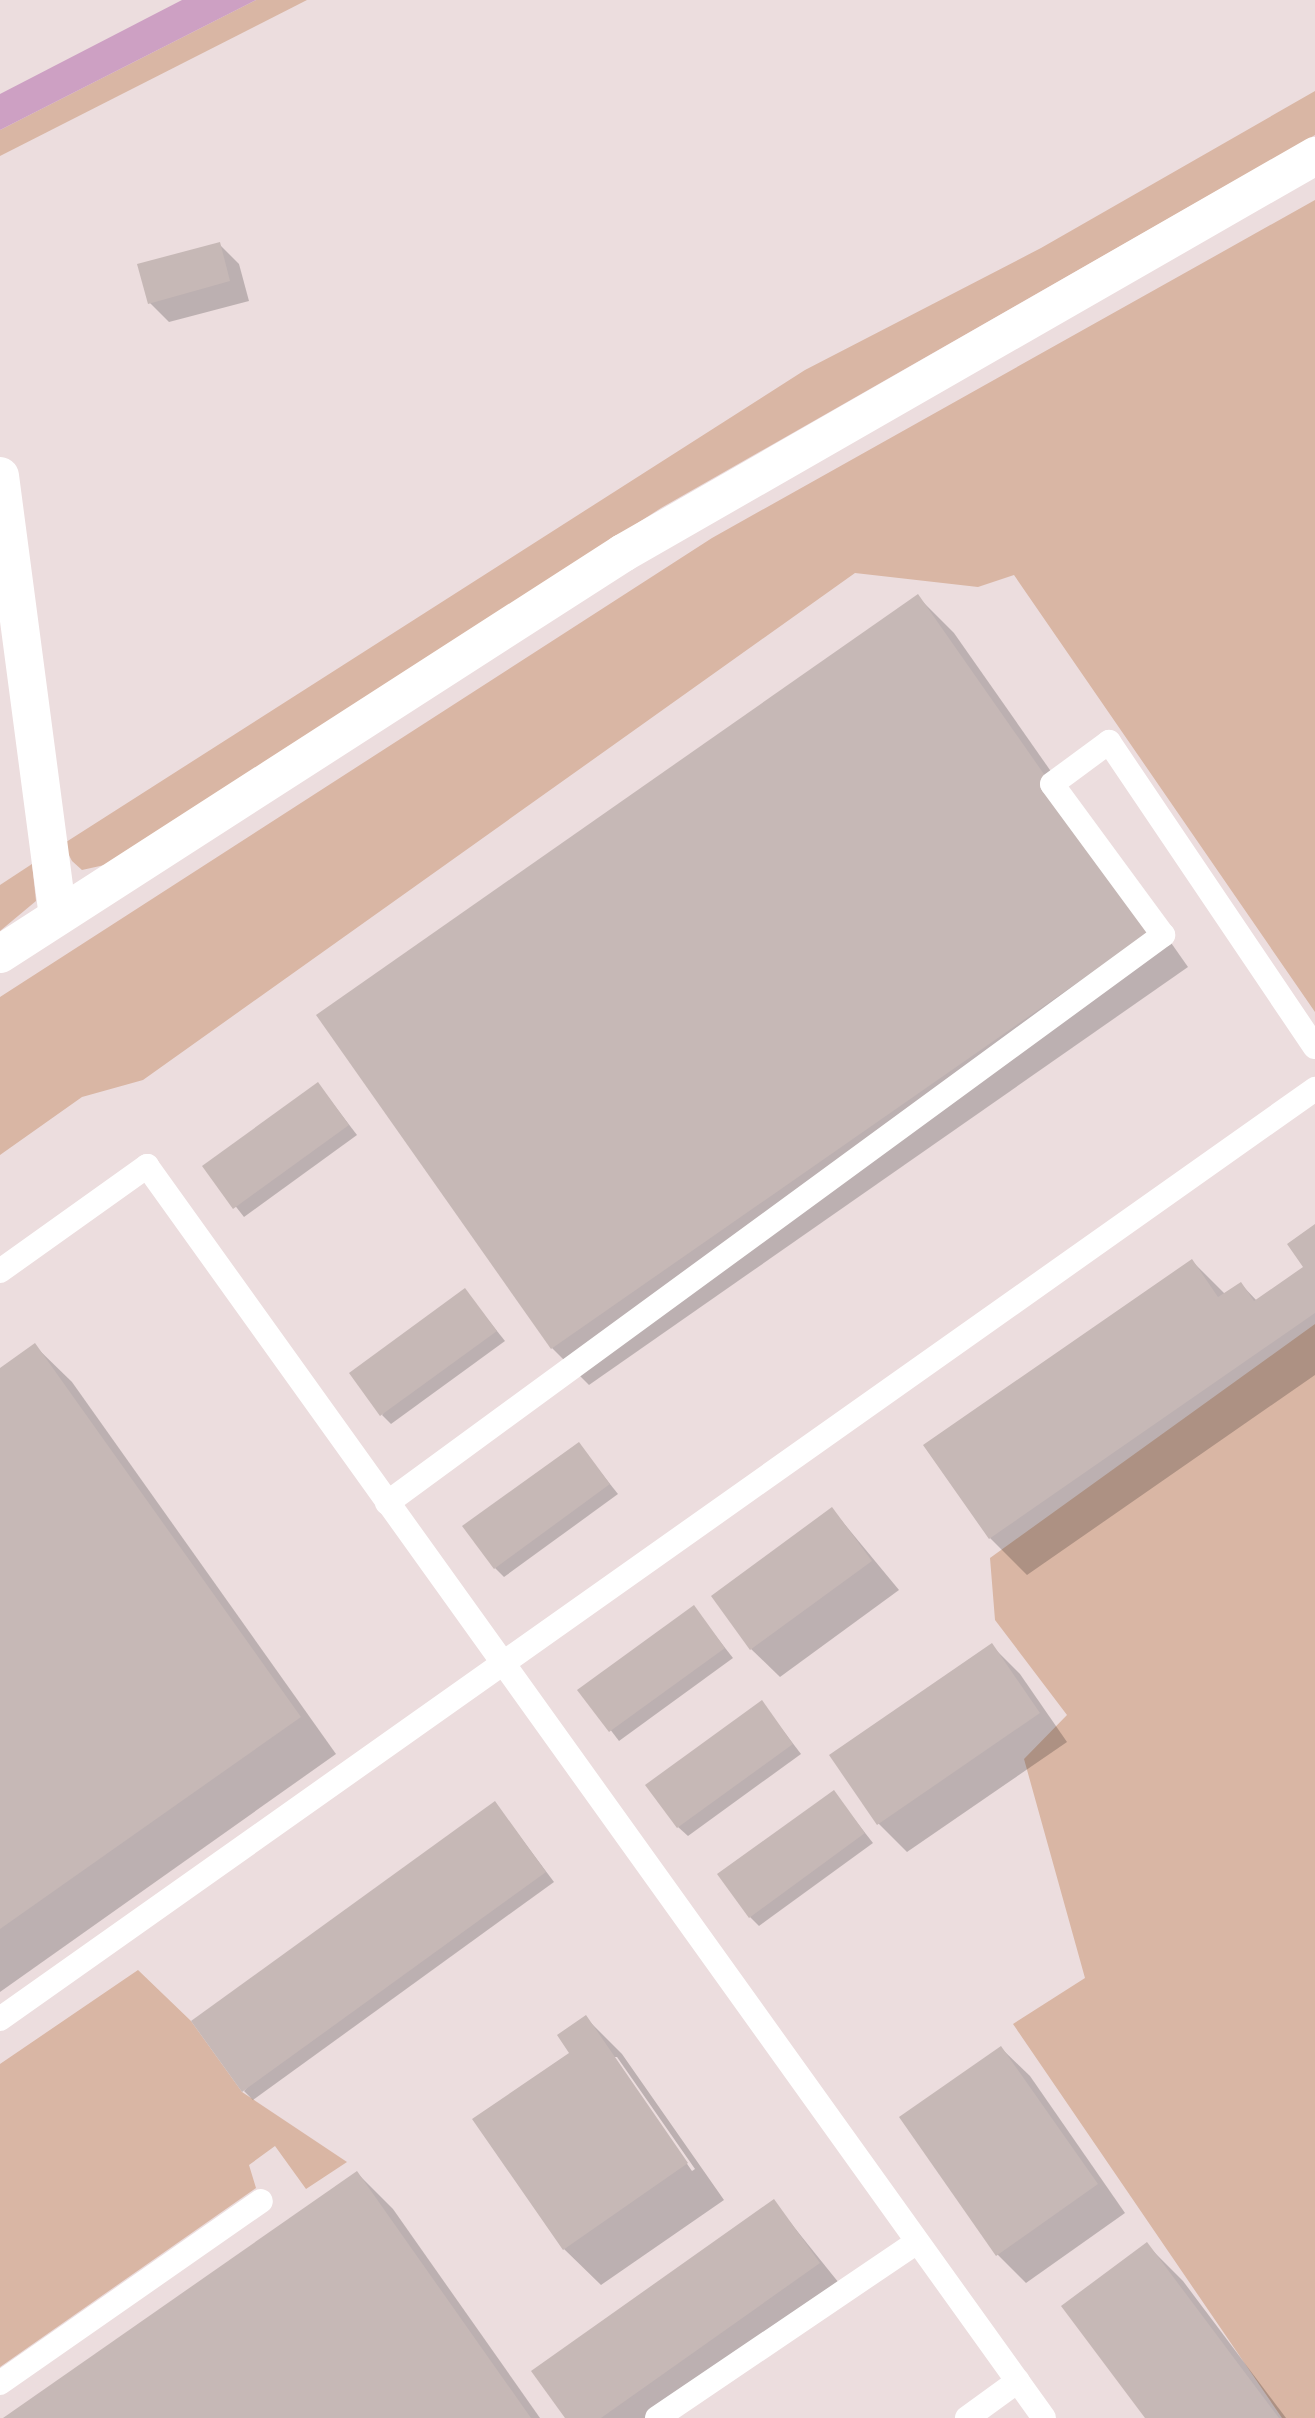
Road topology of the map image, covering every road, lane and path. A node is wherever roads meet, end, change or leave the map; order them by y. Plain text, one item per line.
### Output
1 (1315, 156) edge
2 (0, 476) edge
3 (58, 916) junction
4 (0, 954) edge
5 (1315, 1047) edge
6 (1315, 1089) edge
7 (0, 1271) edge
8 (387, 1503) junction
9 (502, 1666) junction
10 (0, 2019) edge
11 (261, 2201) dead end
12 (916, 2242) junction
13 (1018, 2381) junction
14 (0, 2383) edge
15 (657, 2418) edge
16 (967, 2418) edge
17 (1044, 2418) edge

1 - 3 street
2 - 3 street
3 - 4 street
5 - 8 lane
6 - 9 lane
7 - 8 lane
8 - 9 lane
9 - 10 lane
9 - 12 lane
11 - 14 lane
12 - 13 lane
12 - 15 lane
13 - 16 lane
13 - 17 lane

